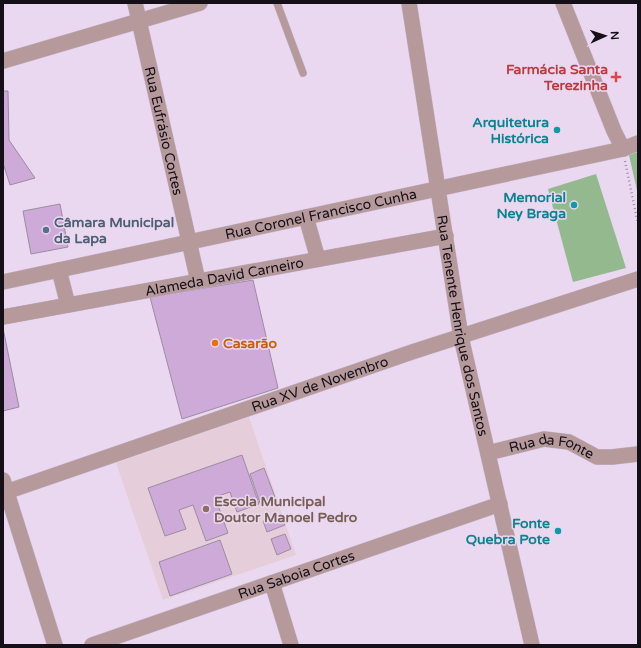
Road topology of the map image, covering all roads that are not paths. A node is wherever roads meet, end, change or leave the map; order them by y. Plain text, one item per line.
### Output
1 (135, 3) edge
2 (200, 3) edge
3 (277, 3) edge
4 (409, 3) edge
5 (563, 3) edge
6 (139, 21) junction
7 (3, 61) edge
8 (303, 73) dead end
9 (638, 143) edge
10 (623, 149) junction
11 (437, 188) junction
12 (306, 217) junction
13 (446, 236) junction
14 (190, 242) junction
15 (318, 259) junction
16 (59, 270) junction
17 (638, 279) edge
18 (198, 281) junction
19 (3, 282) edge
20 (68, 305) junction
21 (3, 317) edge
22 (461, 337) junction
23 (488, 452) junction
24 (638, 454) edge
25 (4, 488) edge
26 (500, 504) junction
27 (272, 583) junction
28 (55, 645) edge
29 (92, 645) edge
30 (291, 645) edge
31 (532, 645) edge

1 - 6 street, Rua Eufrásio Cortes
2 - 6 street
3 - 8 lane
4 - 11 street, Rua Tenente Henrique dos Santos
5 - 10 street
6 - 7 street
6 - 14 street, Rua Eufrásio Cortes
9 - 10 street, Rua Coronel Francisco Cunha
10 - 11 street, Rua Coronel Francisco Cunha
11 - 12 street, Rua Coronel Francisco Cunha
11 - 13 street, Rua Tenente Henrique dos Santos
12 - 14 street, Rua Coronel Francisco Cunha
12 - 15 street
13 - 15 street, Alameda David Carneiro
13 - 22 street, Rua Tenente Henrique dos Santos
14 - 16 street, Rua Coronel Francisco Cunha
14 - 18 street, Rua Eufrásio Cortes
15 - 18 street, Alameda David Carneiro
16 - 19 street, Rua Coronel Francisco Cunha
16 - 20 street
17 - 22 street, Rua XV de Novembro
18 - 20 street, Alameda David Carneiro
20 - 21 street, Alameda David Carneiro
22 - 23 street, Rua Tenente Henrique dos Santos
22 - 25 street, Rua XV de Novembro
23 - 24 street, Rua da Fonte
23 - 26 street, Rua Tenente Henrique dos Santos
25 - 28 street
26 - 27 street, Rua Saboia Cortes
26 - 31 street, Rua Tenente Henrique dos Santos
27 - 29 street, Rua Saboia Cortes
27 - 30 street

